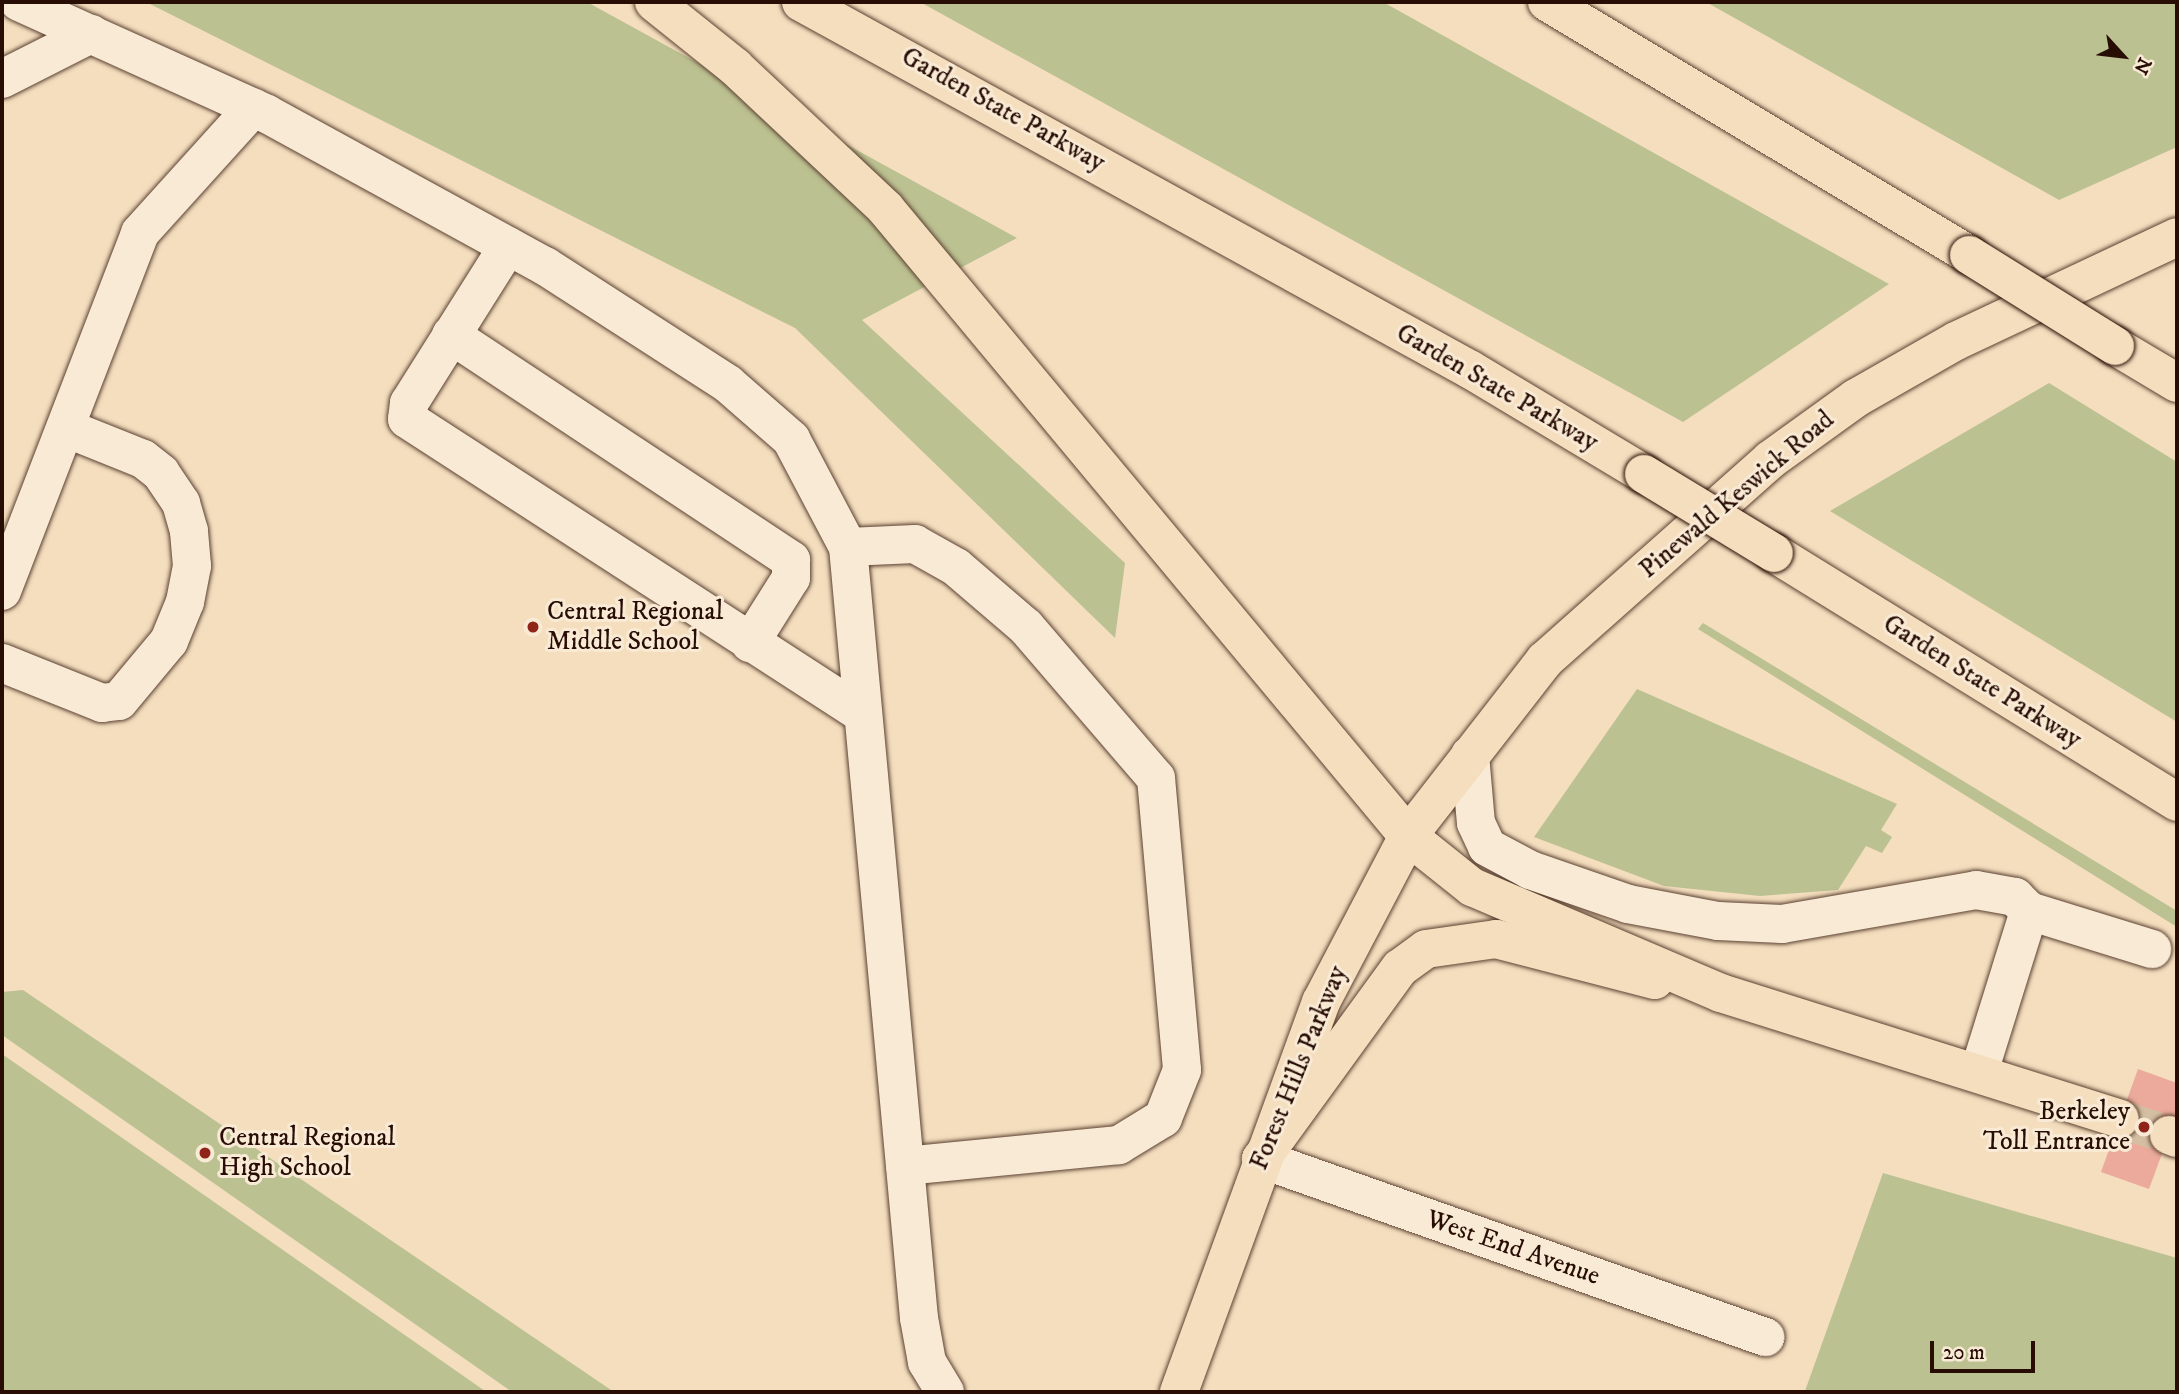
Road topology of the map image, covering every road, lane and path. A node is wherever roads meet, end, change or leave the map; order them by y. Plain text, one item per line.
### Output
1 (19, 2) edge
2 (654, 2) edge
3 (801, 2) edge
4 (1546, 2) edge
5 (91, 34) junction
6 (2, 79) edge
7 (253, 108) junction
8 (2177, 237) edge
9 (508, 246) junction
10 (451, 335) junction
11 (2177, 383) edge
12 (66, 428) junction
13 (848, 547) junction
14 (2, 591) edge
15 (750, 643) junction
16 (2, 663) edge
17 (1513, 698) joint
18 (861, 713) junction
19 (1470, 755) junction
20 (2177, 802) edge
21 (1408, 836) junction
22 (2029, 911) junction
23 (2152, 949) dead end
24 (1721, 993) junction
25 (1979, 1072) junction
26 (2120, 1119) tunnel mouth
27 (1261, 1160) junction
28 (905, 1166) junction
29 (1765, 1337) dead end
30 (945, 1392) edge
31 (1179, 1392) edge

1 - 5 street
2 - 21 main road
3 - 20 main road, Garden State Parkway, bridge
4 - 11 main road, bridge
5 - 6 street
5 - 7 street
7 - 9 street
7 - 12 street
8 - 17 main road, Pinewald Keswick Road
9 - 10 street
9 - 13 street
10 - 15 street
10 - 15 street
12 - 14 street
12 - 16 street
13 - 18 street
13 - 28 street
15 - 18 street
17 - 19 main road, Forest Hills Parkway
18 - 28 street
19 - 21 main road, Forest Hills Parkway
19 - 22 street
21 - 24 main road
21 - 27 main road, Forest Hills Parkway
22 - 23 street
22 - 25 street
24 - 25 main road
24 - 27 main road
25 - 26 main road
27 - 29 street, West End Avenue
27 - 31 main road, Forest Hills Parkway
28 - 30 street

